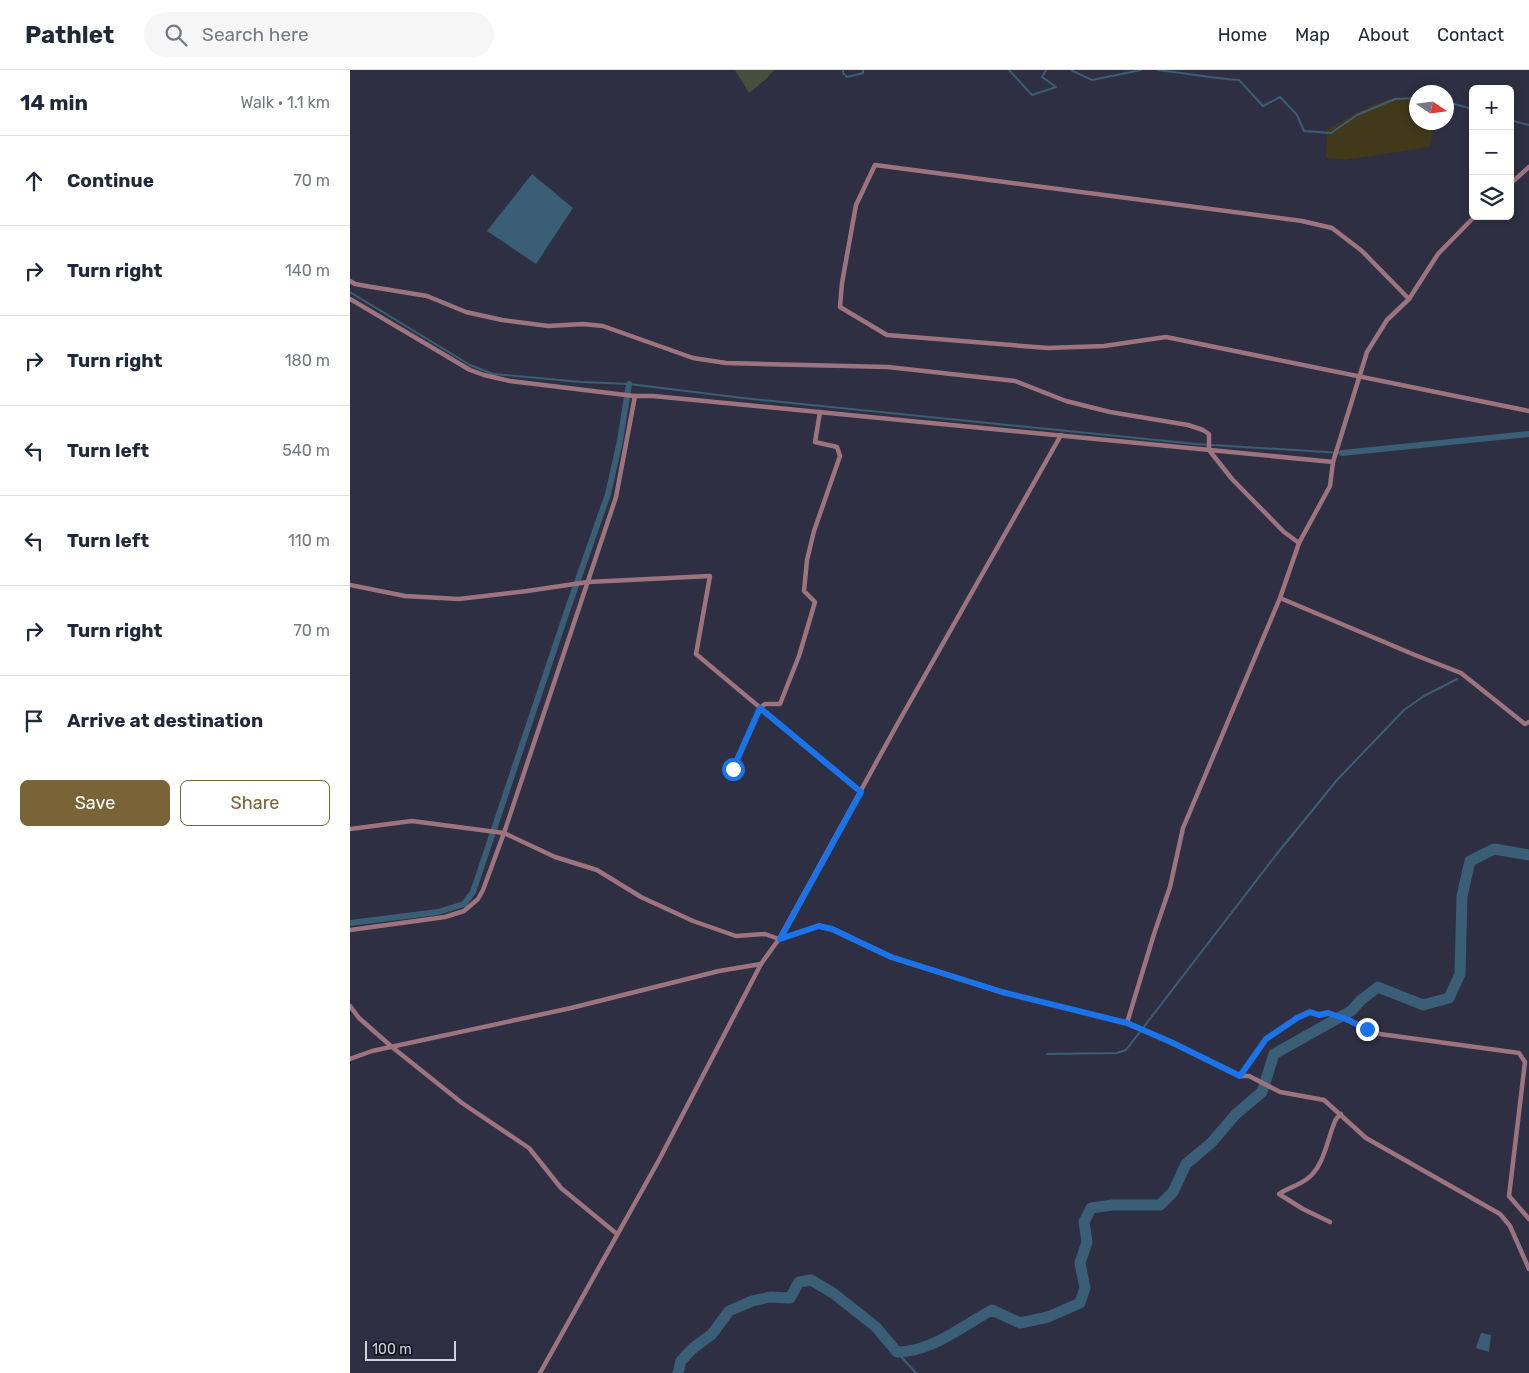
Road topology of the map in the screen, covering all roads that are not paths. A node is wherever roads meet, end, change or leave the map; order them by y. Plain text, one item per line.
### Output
1 (1529, 167) edge
2 (1514, 180) edge
3 (1470, 220) edge
4 (350, 281) edge
5 (350, 298) edge
6 (1409, 299) junction
7 (1358, 376) junction
8 (634, 396) junction
9 (1529, 411) edge
10 (820, 412) junction
11 (1061, 435) junction
12 (1209, 446) junction
13 (1333, 462) junction
14 (1299, 543) junction
15 (588, 582) junction
16 (350, 585) edge
17 (1280, 598) junction
18 (760, 708) junction
19 (1528, 724) edge
20 (733, 769) dead end
21 (861, 792) junction
22 (350, 829) edge
23 (504, 832) junction
24 (350, 930) edge
25 (780, 939) junction
26 (761, 964) junction
27 (350, 1006) edge
28 (1127, 1023) junction
29 (392, 1047) junction
30 (350, 1059) edge
31 (1240, 1076) junction
32 (1341, 1114) junction
33 (1529, 1219) edge
34 (1330, 1222) dead end
35 (617, 1234) junction
36 (1529, 1269) edge
37 (540, 1373) edge

1 - 2 street
3 - 6 street
4 - 12 street
5 - 8 street
6 - 7 street
6 - 7 street
7 - 9 street
7 - 13 street
8 - 10 street
8 - 15 street
10 - 11 street
10 - 18 street
11 - 12 street
11 - 21 street
12 - 13 street
12 - 14 street
13 - 14 street
14 - 17 street
15 - 16 street
15 - 18 street
15 - 23 street
17 - 19 street
17 - 28 street
18 - 20 street
18 - 21 street
21 - 25 street
22 - 23 street
23 - 24 street
23 - 25 street
25 - 26 street
25 - 28 street
26 - 29 street
26 - 35 street
27 - 29 street
28 - 31 street
29 - 30 street
29 - 35 street
31 - 32 street
31 - 33 street
32 - 34 street
32 - 36 street
35 - 37 street

